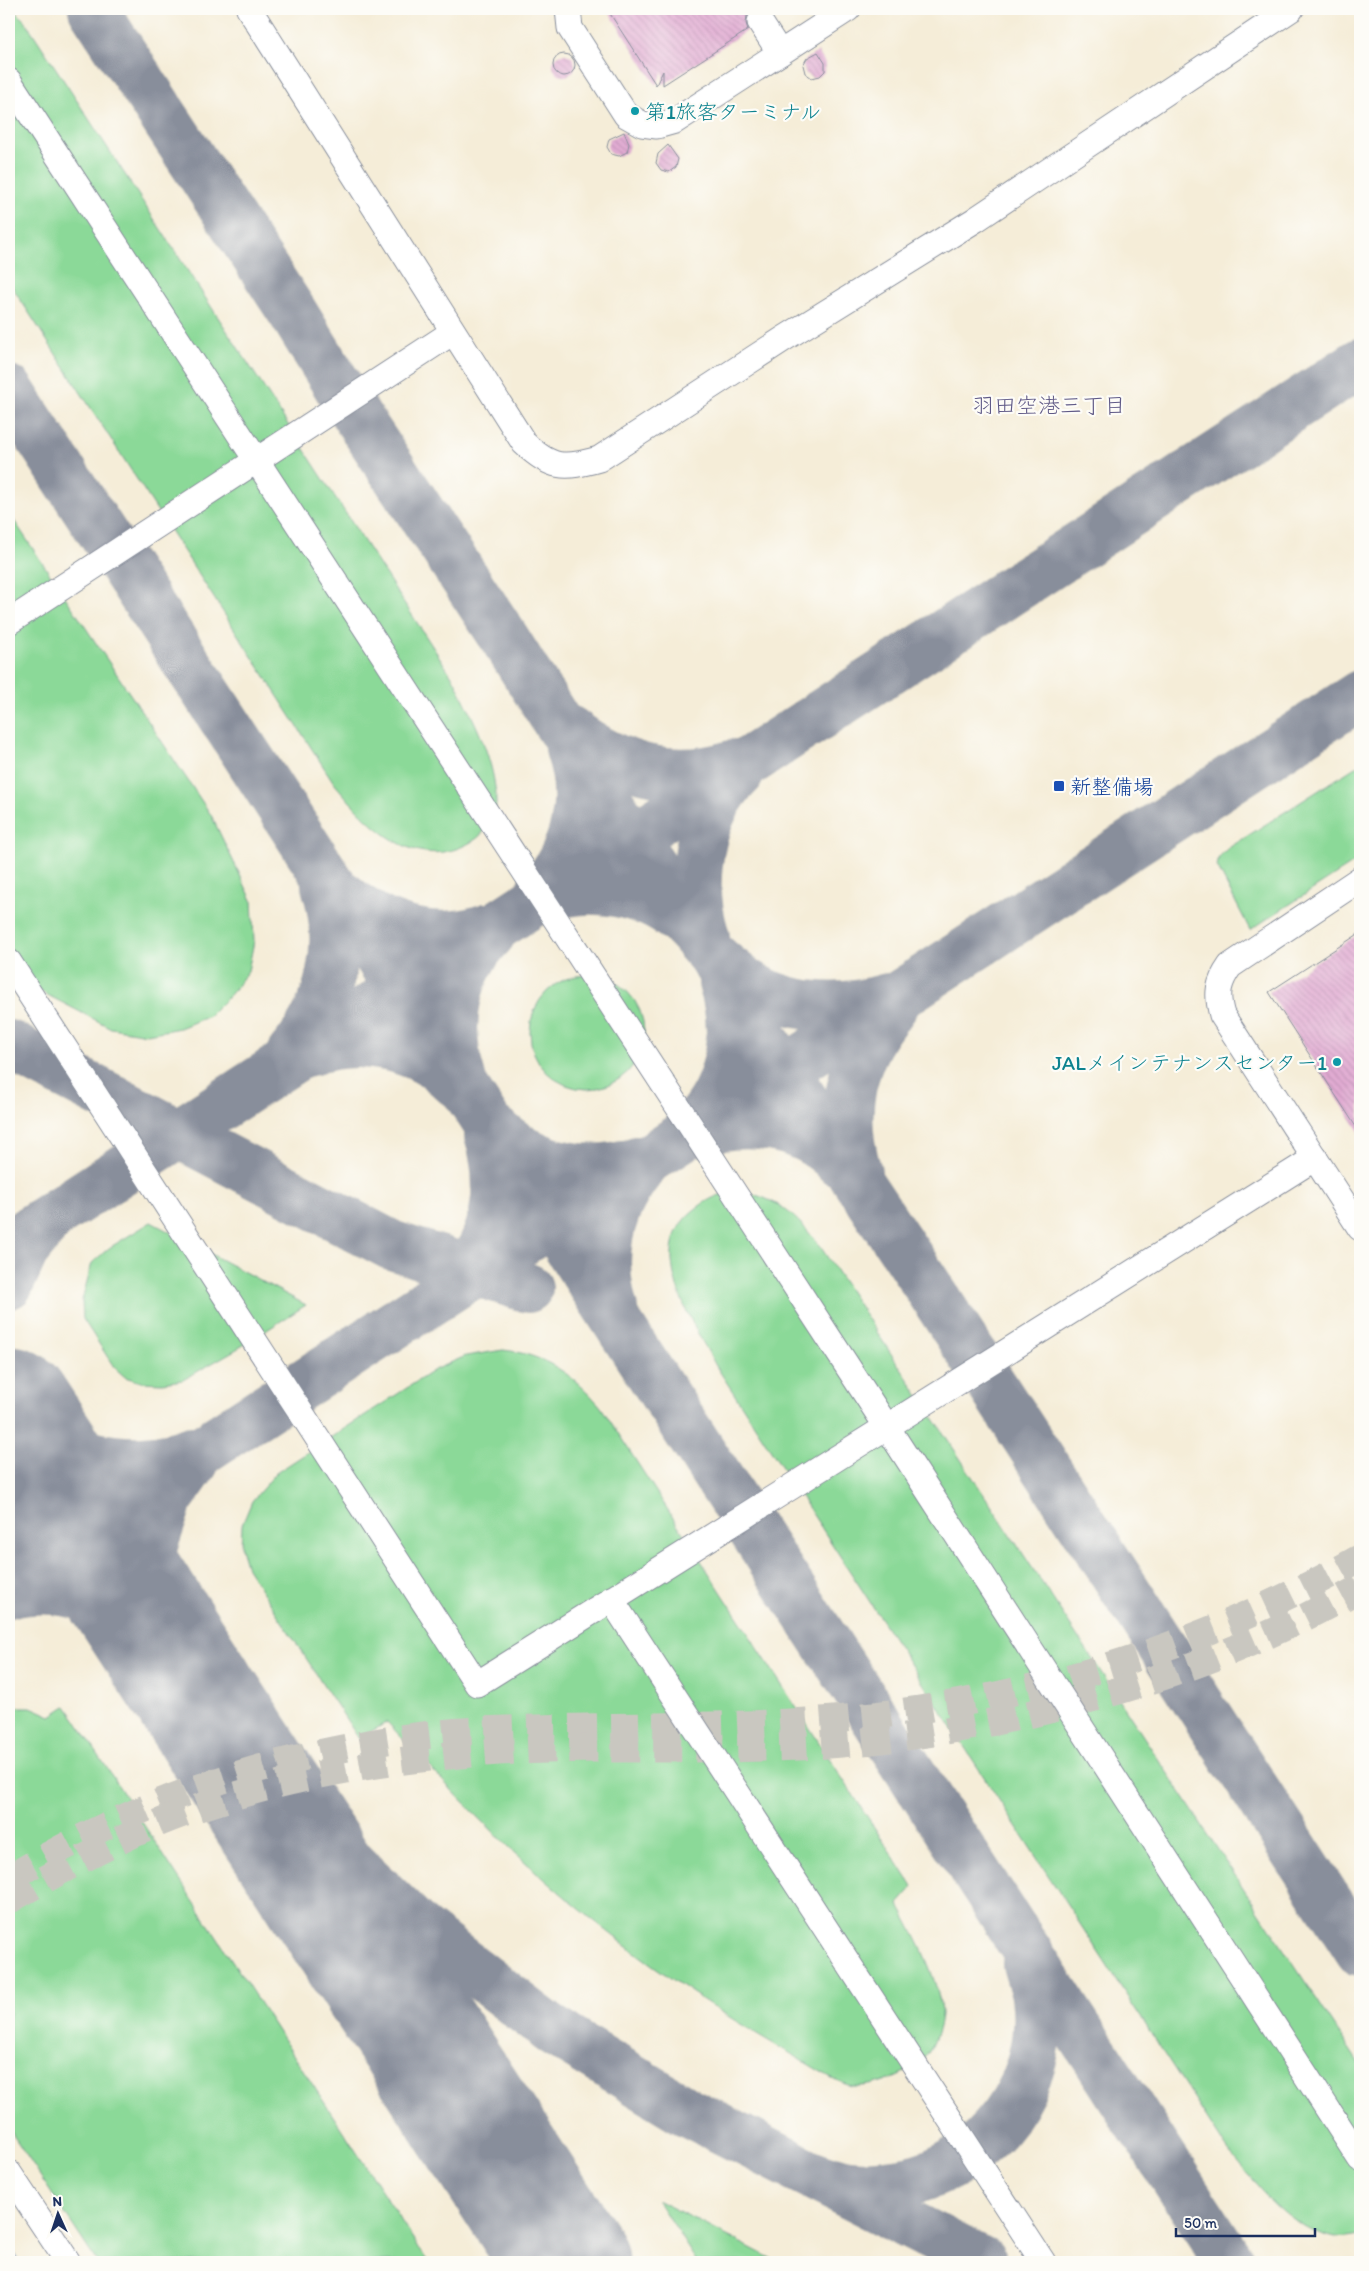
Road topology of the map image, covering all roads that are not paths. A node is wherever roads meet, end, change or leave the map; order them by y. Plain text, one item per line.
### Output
1 (249, 9) edge
2 (568, 9) edge
3 (848, 9) edge
4 (1291, 9) edge
5 (760, 22) dead end
6 (780, 53) junction
7 (9, 81) edge
8 (453, 332) junction
9 (256, 460) junction
10 (9, 622) edge
11 (1360, 879) edge
12 (9, 962) edge
13 (1315, 1158) junction
14 (1360, 1228) edge
15 (887, 1427) junction
16 (612, 1600) junction
17 (1360, 2159) edge
18 (9, 2173) edge
19 (68, 2262) edge
20 (1044, 2262) edge

1 - 8 lane
2 - 6 lane
3 - 6 lane
4 - 8 lane
5 - 6 lane
7 - 9 lane
8 - 9 lane
9 - 10 lane
9 - 15 lane
11 - 13 lane
12 - 16 lane
13 - 14 lane
13 - 15 lane
15 - 16 lane
15 - 17 lane
16 - 20 lane
18 - 19 lane

